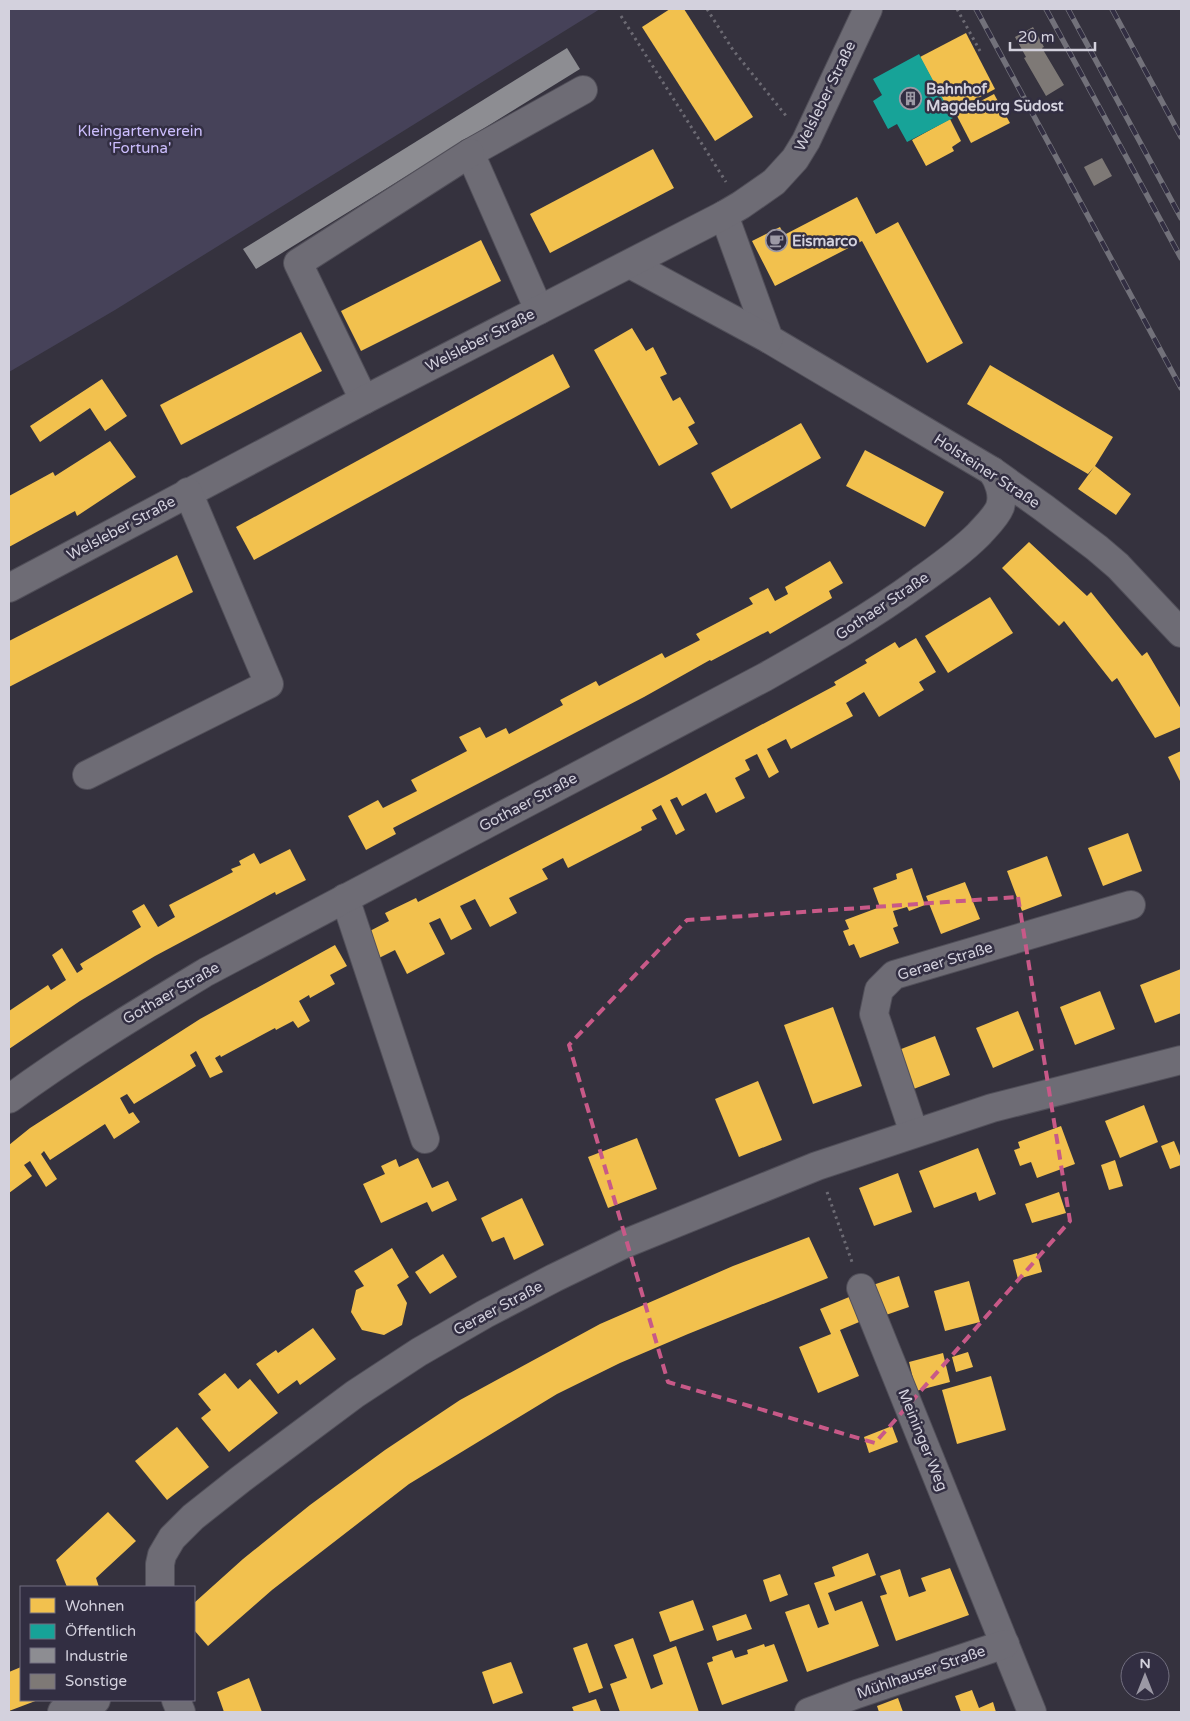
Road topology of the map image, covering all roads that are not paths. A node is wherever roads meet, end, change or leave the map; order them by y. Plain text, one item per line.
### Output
1 (868, 9) edge
2 (583, 90) dead end
3 (470, 153) junction
4 (732, 210) junction
5 (630, 264) junction
6 (540, 310) junction
7 (769, 339) junction
8 (364, 400) junction
9 (992, 471) junction
10 (188, 492) junction
11 (9, 588) edge
12 (1181, 633) edge
13 (87, 775) dead end
14 (344, 898) junction
15 (1131, 905) dead end
16 (1181, 1060) edge
17 (9, 1099) edge
18 (914, 1133) junction
19 (425, 1139) dead end
20 (861, 1288) road end
21 (160, 1586) edge
22 (1005, 1644) junction
23 (93, 1701) edge
24 (62, 1712) edge
25 (809, 1712) edge
26 (1032, 1712) edge

1 - 4 street, Welsleber Straße
2 - 3 street
3 - 6 street
3 - 8 street
4 - 5 street, Welsleber Straße
4 - 7 street
5 - 6 street, Welsleber Straße
5 - 7 street, Holsteiner Straße
6 - 8 street, Welsleber Straße
7 - 9 street, Holsteiner Straße
8 - 10 street, Welsleber Straße
9 - 12 street, Holsteiner Straße
9 - 14 street, Gothaer Straße
10 - 11 street, Welsleber Straße
10 - 13 street
14 - 17 street, Gothaer Straße
14 - 19 street
15 - 18 street, Geraer Straße
16 - 18 street, Geraer Straße
18 - 21 street, Geraer Straße
20 - 22 street, Meininger Weg
22 - 25 street, Mühlhauser Straße
22 - 26 street, Meininger Weg
23 - 24 street

